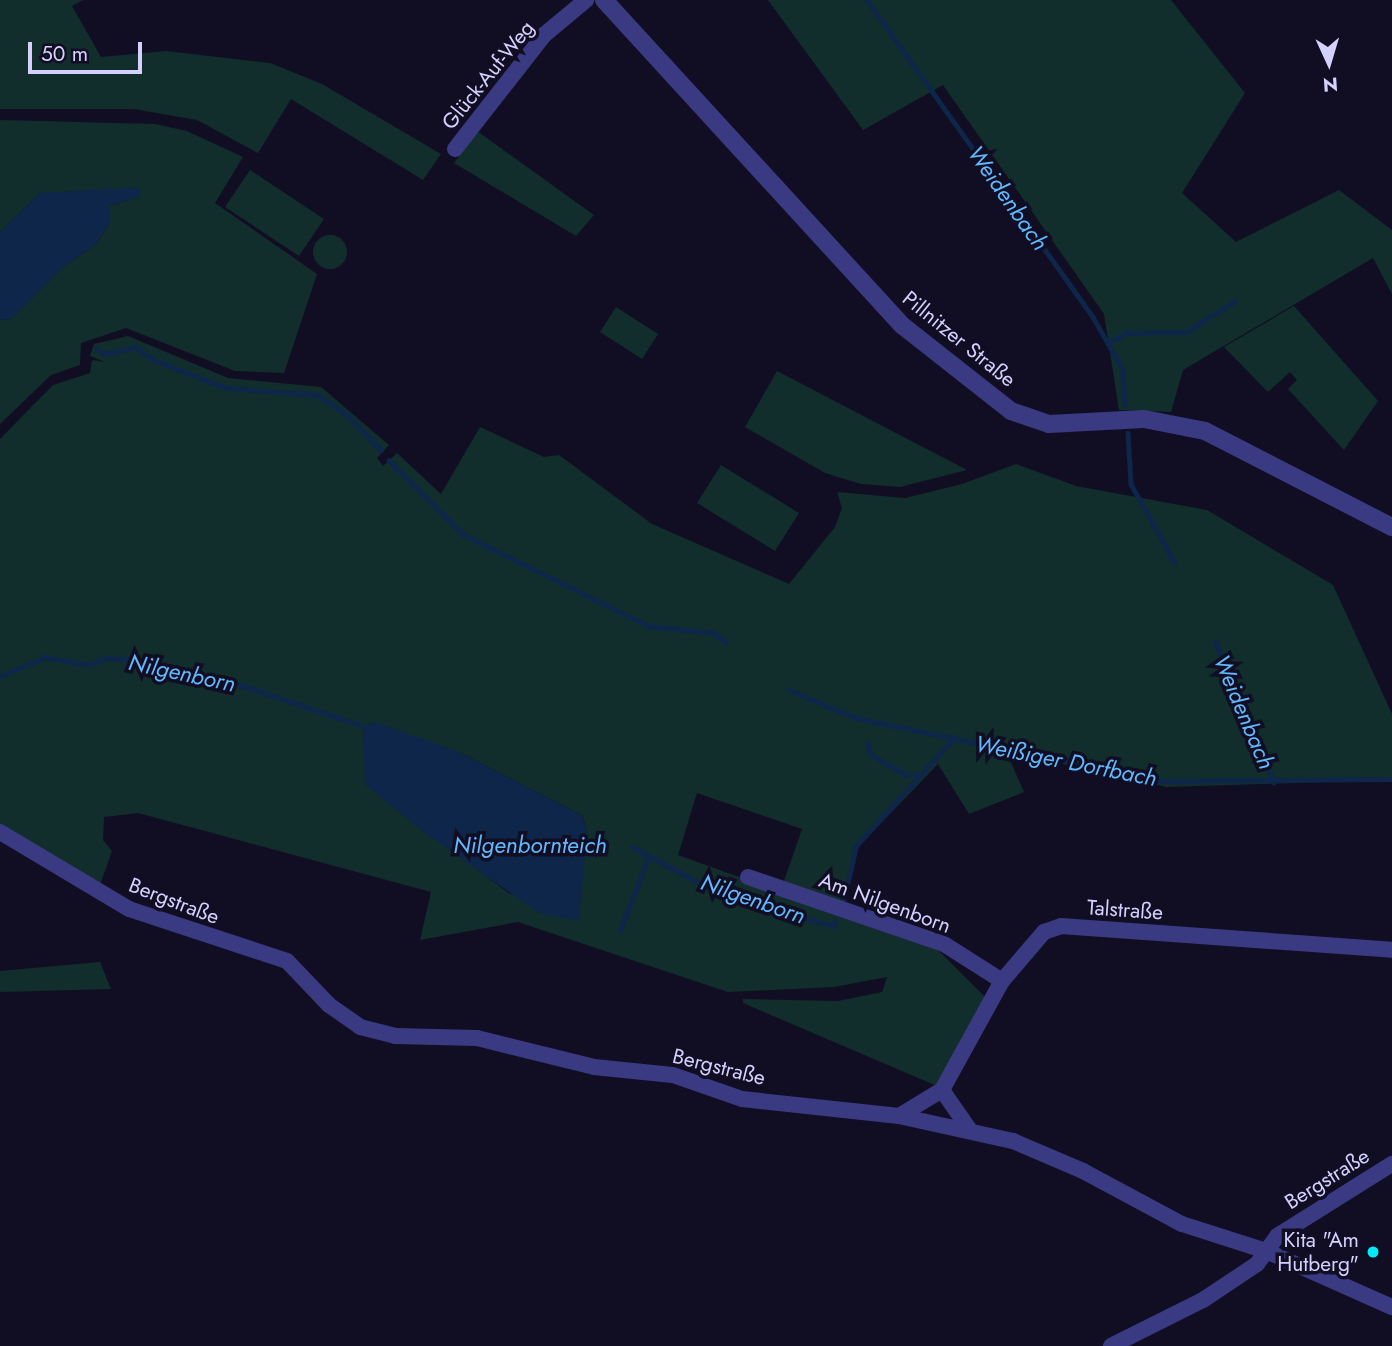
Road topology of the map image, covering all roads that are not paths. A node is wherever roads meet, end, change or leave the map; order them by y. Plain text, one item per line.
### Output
1 (586, 0) edge
2 (604, 0) edge
3 (455, 149) dead end
4 (1392, 527) edge
5 (0, 832) edge
6 (748, 877) dead end
7 (1392, 950) edge
8 (1002, 981) junction
9 (942, 1090) junction
10 (899, 1116) junction
11 (970, 1129) junction
12 (1392, 1164) edge
13 (1266, 1251) junction
14 (1392, 1307) edge
15 (1111, 1346) edge

1 - 3 street, Glück-Auf-Weg
2 - 4 street, Pillnitzer Straße
5 - 10 street, Bergstraße
6 - 8 street, Am Nilgenborn
7 - 8 street, Talstraße
8 - 9 street, Talstraße
9 - 10 street
9 - 11 street
10 - 11 street, Bergstraße
11 - 13 street, Bergstraße
12 - 13 street, Bergstraße
13 - 14 street
13 - 15 street

